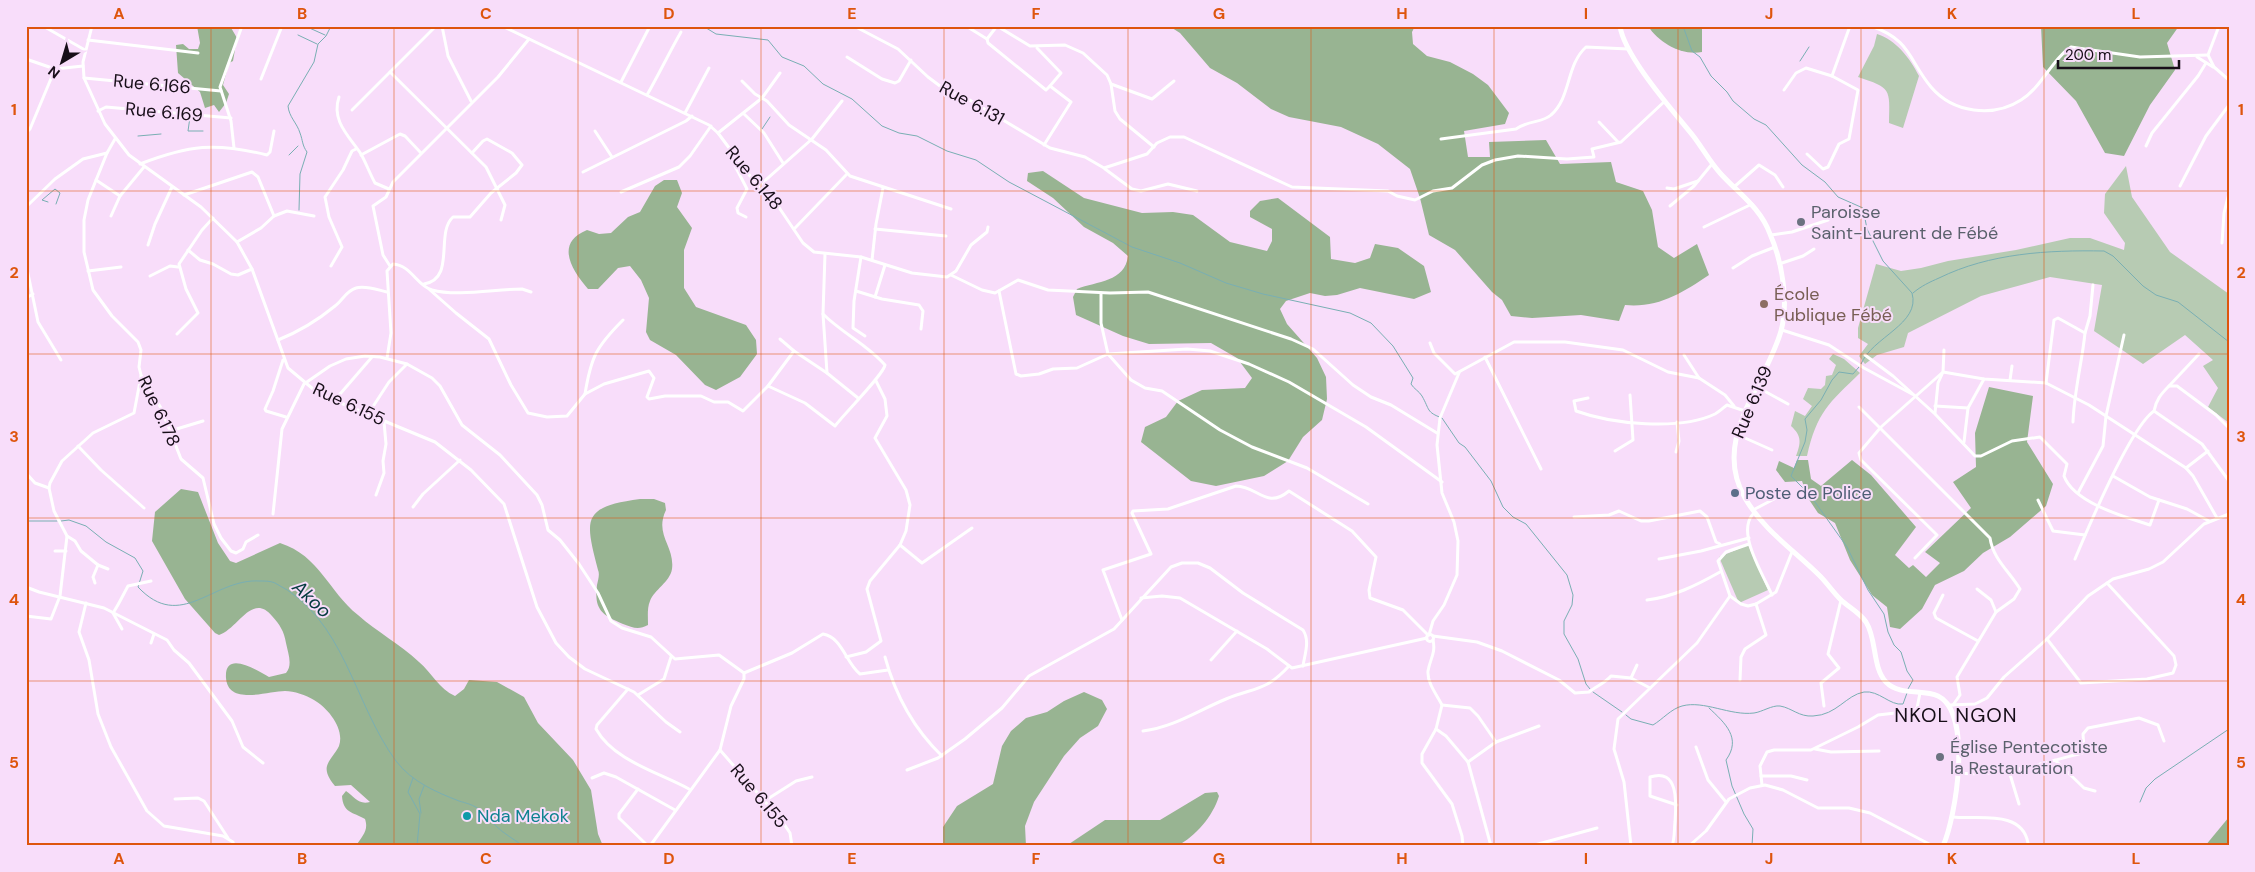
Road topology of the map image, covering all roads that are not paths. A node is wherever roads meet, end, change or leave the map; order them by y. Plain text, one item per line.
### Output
1 (43, 26) edge
2 (92, 26) edge
3 (242, 26) edge
4 (282, 26) edge
5 (436, 26) edge
6 (442, 26) edge
7 (502, 26) edge
8 (650, 26) edge
9 (854, 26) edge
10 (966, 26) edge
11 (997, 26) edge
12 (1620, 26) edge
13 (1850, 26) edge
14 (1871, 26) edge
15 (2219, 26) edge
16 (682, 32) dead end
17 (529, 39) junction
18 (987, 39) junction
19 (88, 40) junction
20 (1037, 48) junction
21 (1628, 49) junction
22 (84, 50) junction
23 (198, 53) dead end
24 (2208, 55) junction
25 (847, 57) dead end
26 (2196, 57) junction
27 (26, 59) edge
28 (911, 60) junction
29 (2206, 63) junction
30 (82, 66) junction
31 (2214, 67) junction
32 (709, 68) dead end
33 (55, 69) junction
34 (390, 72) junction
35 (780, 72) dead end
36 (1832, 76) junction
37 (84, 78) junction
38 (261, 79) dead end
39 (2229, 80) edge
40 (742, 81) dead end
41 (1174, 81) dead end
42 (621, 82) junction
43 (1111, 84) junction
44 (1050, 86) junction
45 (1784, 90) dead end
46 (221, 91) junction
47 (647, 95) junction
48 (339, 97) dead end
49 (762, 98) junction
50 (471, 101) junction
51 (842, 101) dead end
52 (1666, 101) junction
53 (2229, 105) edge
54 (352, 110) dead end
55 (98, 111) junction
56 (685, 113) junction
57 (744, 114) junction
58 (692, 116) junction
59 (231, 118) junction
60 (1599, 122) dead end
61 (711, 126) junction
62 (446, 128) junction
63 (274, 131) dead end
64 (595, 131) dead end
65 (26, 133) edge
66 (718, 133) junction
67 (115, 139) junction
68 (812, 139) junction
69 (1441, 139) dead end
70 (1618, 143) junction
71 (1044, 145) junction
72 (2146, 146) dead end
73 (1154, 147) junction
74 (234, 148) junction
75 (356, 148) junction
76 (107, 153) junction
77 (421, 153) junction
78 (472, 153) junction
79 (731, 153) junction
80 (1807, 154) dead end
81 (361, 155) junction
82 (612, 157) junction
83 (783, 163) junction
84 (140, 164) junction
85 (1712, 164) junction
86 (144, 167) junction
87 (1104, 168) junction
88 (582, 172) dead end
89 (848, 174) junction
90 (96, 180) junction
91 (1699, 181) junction
92 (758, 186) junction
93 (2180, 186) dead end
94 (172, 187) junction
95 (498, 187) junction
96 (1734, 187) junction
97 (1783, 187) dead end
98 (883, 188) junction
99 (1667, 188) dead end
100 (389, 189) junction
101 (1198, 191) dead end
102 (621, 192) dead end
103 (2229, 193) edge
104 (184, 195) junction
105 (120, 196) junction
106 (1752, 204) junction
107 (1670, 206) dead end
108 (26, 207) edge
109 (951, 209) dead end
110 (111, 216) dead end
111 (274, 216) junction
112 (314, 216) dead end
113 (746, 217) dead end
114 (213, 218) junction
115 (501, 220) dead end
116 (1828, 220) dead end
117 (988, 227) dead end
118 (1704, 227) dead end
119 (795, 228) junction
120 (875, 229) junction
121 (1771, 235) junction
122 (946, 236) dead end
123 (237, 242) junction
124 (2222, 243) dead end
125 (148, 245) dead end
126 (1775, 247) junction
127 (1814, 249) dead end
128 (188, 250) junction
129 (825, 254) junction
130 (861, 256) junction
131 (872, 260) junction
132 (885, 264) junction
133 (1778, 264) junction
134 (26, 266) edge
135 (331, 266) dead end
136 (390, 266) junction
137 (121, 267) dead end
138 (178, 267) junction
139 (1733, 268) dead end
140 (252, 269) junction
141 (88, 271) junction
142 (951, 275) junction
143 (150, 276) dead end
144 (424, 284) junction
145 (2093, 285) dead end
146 (430, 290) junction
147 (856, 291) junction
148 (999, 291) junction
149 (387, 292) junction
150 (531, 292) dead end
151 (1101, 293) junction
152 (33, 294) junction
153 (875, 297) junction
154 (26, 298) edge
155 (823, 314) junction
156 (623, 320) dead end
157 (921, 329) dead end
158 (1781, 330) junction
159 (2085, 333) junction
160 (178, 334) dead end
161 (2124, 335) dead end
162 (865, 336) dead end
163 (780, 339) dead end
164 (278, 340) junction
165 (1430, 343) dead end
166 (1944, 350) dead end
167 (794, 351) junction
168 (1108, 354) junction
169 (2199, 354) dead end
170 (1684, 355) dead end
171 (1864, 355) dead end
172 (372, 357) junction
173 (1485, 357) junction
174 (387, 358) junction
175 (284, 359) junction
176 (61, 360) dead end
177 (407, 364) junction
178 (2012, 366) dead end
179 (1943, 372) junction
180 (827, 373) junction
181 (1459, 374) junction
182 (141, 375) junction
183 (1699, 378) junction
184 (1984, 378) junction
185 (876, 380) junction
186 (2010, 380) junction
187 (2046, 383) junction
188 (304, 384) junction
189 (768, 386) junction
190 (2169, 386) junction
191 (1757, 387) junction
192 (585, 394) junction
193 (1630, 395) dead end
194 (1915, 395) junction
195 (2074, 396) junction
196 (858, 398) junction
197 (1588, 398) dead end
198 (334, 401) junction
199 (1788, 404) dead end
200 (1734, 406) junction
201 (1935, 406) junction
202 (1859, 407) dead end
203 (1968, 408) junction
204 (1745, 411) junction
205 (2154, 411) junction
206 (365, 414) junction
207 (1935, 414) junction
208 (2106, 416) junction
209 (286, 417) junction
210 (202, 421) dead end
211 (384, 422) junction
212 (1633, 422) junction
213 (1677, 422) junction
214 (2073, 422) dead end
215 (1881, 427) junction
216 (2229, 428) edge
217 (170, 432) junction
218 (1437, 433) junction
219 (1736, 434) junction
220 (2136, 435) junction
221 (1964, 443) junction
222 (78, 446) junction
223 (1772, 450) dead end
224 (1615, 451) dead end
225 (2208, 451) junction
226 (1676, 452) dead end
227 (460, 460) junction
228 (2186, 468) junction
229 (1541, 469) dead end
230 (26, 473) edge
231 (2113, 476) junction
232 (2229, 481) edge
233 (1442, 482) junction
234 (49, 488) junction
235 (2078, 493) junction
236 (376, 495) dead end
237 (1776, 498) dead end
238 (2038, 500) dead end
239 (2159, 500) junction
240 (1368, 504) dead end
241 (2099, 506) junction
242 (414, 507) dead end
243 (144, 508) dead end
244 (1753, 512) junction
245 (273, 514) dead end
246 (2229, 514) edge
247 (1574, 517) dead end
248 (2217, 518) junction
249 (2210, 521) junction
250 (972, 528) dead end
251 (258, 535) dead end
252 (2085, 535) junction
253 (67, 536) junction
254 (1749, 538) junction
255 (1720, 544) junction
256 (1749, 544) junction
257 (900, 545) junction
258 (55, 551) dead end
259 (66, 551) junction
260 (1792, 552) junction
261 (1915, 558) dead end
262 (1659, 559) dead end
263 (2075, 559) dead end
264 (98, 564) junction
265 (108, 569) dead end
266 (1720, 572) junction
267 (151, 581) dead end
268 (94, 583) dead end
269 (2107, 583) junction
270 (26, 587) edge
271 (1977, 589) dead end
272 (1772, 595) junction
273 (1943, 595) dead end
274 (60, 596) junction
275 (1730, 596) junction
276 (1140, 599) junction
277 (1647, 600) dead end
278 (1841, 600) junction
279 (86, 603) junction
280 (1756, 604) junction
281 (1996, 612) junction
282 (113, 613) junction
283 (26, 616) edge
284 (1122, 620) junction
285 (122, 628) dead end
286 (1237, 631) junction
287 (154, 634) junction
288 (1430, 637) junction
289 (2047, 639) junction
290 (1978, 641) junction
291 (151, 643) dead end
292 (671, 657) junction
293 (846, 657) junction
294 (885, 657) dead end
295 (1211, 660) dead end
296 (1637, 665) dead end
297 (1289, 666) junction
298 (1303, 666) junction
299 (888, 670) junction
300 (744, 673) junction
301 (1631, 678) junction
302 (1740, 680) dead end
303 (1650, 688) junction
304 (628, 690) junction
305 (1920, 692) junction
306 (638, 695) junction
307 (1442, 705) junction
308 (1951, 705) junction
309 (1824, 706) dead end
310 (1539, 726) dead end
311 (1436, 729) junction
312 (1143, 731) dead end
313 (680, 732) dead end
314 (2164, 741) dead end
315 (1496, 742) junction
316 (1696, 747) dead end
317 (1815, 748) junction
318 (720, 750) junction
319 (1879, 751) dead end
320 (942, 756) junction
321 (2055, 760) junction
322 (1468, 762) junction
323 (262, 763) dead end
324 (907, 770) dead end
325 (2009, 771) junction
326 (1957, 773) junction
327 (1761, 776) junction
328 (812, 777) dead end
329 (592, 778) dead end
330 (1807, 780) dead end
331 (1762, 785) junction
332 (638, 789) junction
333 (689, 789) junction
334 (2095, 791) dead end
335 (175, 799) dead end
336 (766, 800) junction
337 (1726, 802) junction
338 (2019, 804) dead end
339 (1677, 805) junction
340 (675, 810) junction
341 (1953, 817) junction
342 (1597, 828) dead end
343 (229, 838) junction
344 (2028, 843) dead end
345 (234, 846) edge
346 (649, 846) edge
347 (792, 846) edge
348 (1463, 846) edge
349 (1491, 846) edge
350 (1531, 846) edge
351 (1631, 846) edge
352 (1672, 846) edge
353 (1688, 846) edge
354 (1933, 846) edge
355 (1943, 846) edge

1 - 22 street
2 - 19 street, Rue 6.155
3 - 46 street
4 - 38 street
5 - 34 street
6 - 50 street
7 - 17 street, Rue 6.148
8 - 42 street
9 - 28 street, Rue 6.131
10 - 18 street
11 - 18 street
11 - 20 street
12 - 21 street, Rue 6.139
13 - 36 street
14 - 26 street
15 - 24 street
16 - 47 street
17 - 42 street, Rue 6.148
17 - 50 street
18 - 44 street
19 - 22 street, Rue 6.155
19 - 23 street
20 - 43 street
20 - 44 street
21 - 52 street, Rue 6.139
21 - 69 street
22 - 30 street, Rue 6.155
24 - 26 street
24 - 31 street
25 - 28 street
26 - 29 street
27 - 33 street
28 - 71 street, Rue 6.131
29 - 31 street
29 - 72 street
30 - 33 street
30 - 37 street, Rue 6.155
31 - 39 street
32 - 56 street
33 - 65 street
34 - 54 street
34 - 62 street
35 - 49 street
36 - 45 street
36 - 80 street
37 - 46 street, Rue 6.166
37 - 55 street, Rue 6.155
40 - 49 street
41 - 43 street
42 - 47 street, Rue 6.148
43 - 73 street
44 - 71 street
46 - 59 street
47 - 56 street, Rue 6.148
48 - 75 street
49 - 57 street
49 - 68 street
50 - 62 street
51 - 68 street
52 - 70 street
52 - 85 street, Rue 6.139
53 - 93 street
55 - 59 street, Rue 6.169
55 - 67 street, Rue 6.155
56 - 58 street, Rue 6.148
57 - 66 street
57 - 83 street
58 - 61 street, Rue 6.148
58 - 82 street
59 - 74 street
60 - 70 street
61 - 66 street, Rue 6.148
61 - 102 street
62 - 77 street
62 - 78 street
63 - 74 street
64 - 82 street
66 - 79 street, Rue 6.148
67 - 76 street, Rue 6.178
67 - 84 street, Rue 6.155
68 - 83 street
68 - 89 street
70 - 73 street
71 - 87 street, Rue 6.131
73 - 87 street
74 - 84 street
75 - 81 street
75 - 135 street
76 - 90 street, Rue 6.178
76 - 108 street
77 - 81 street
77 - 100 street
78 - 95 street
78 - 95 street
79 - 92 street, Rue 6.148
79 - 113 street
81 - 100 street
82 - 88 street
83 - 92 street
84 - 86 street, Rue 6.155
85 - 91 street
85 - 96 street, Rue 6.139
86 - 94 street, Rue 6.155
86 - 105 street
87 - 101 street, Rue 6.131
89 - 98 street
89 - 119 street
90 - 105 street
90 - 141 street, Rue 6.178
91 - 99 street
91 - 107 street
92 - 119 street, Rue 6.148
94 - 104 street, Rue 6.155
94 - 125 street
95 - 115 street
95 - 144 street
96 - 97 street
96 - 106 street, Rue 6.139
98 - 109 street
98 - 120 street
100 - 136 street
103 - 124 street
104 - 111 street
104 - 114 street, Rue 6.155
105 - 110 street
106 - 118 street
106 - 121 street, Rue 6.139
111 - 112 street
111 - 123 street
114 - 123 street, Rue 6.155
114 - 128 street
116 - 121 street
117 - 142 street
119 - 129 street, Rue 6.148
120 - 122 street
120 - 131 street
121 - 126 street, Rue 6.139
123 - 140 street, Rue 6.155
126 - 133 street, Rue 6.139
126 - 139 street
127 - 133 street
128 - 138 street
128 - 140 street
129 - 130 street, Rue 6.148
129 - 155 street
130 - 131 street, Rue 6.148
130 - 147 street
131 - 132 street, Rue 6.148
132 - 142 street, Rue 6.148
132 - 153 street
133 - 158 street, Rue 6.139
134 - 152 street
136 - 144 street
136 - 149 street
137 - 141 street
138 - 143 street
138 - 160 street
140 - 164 street, Rue 6.155
141 - 182 street, Rue 6.178
142 - 148 street
144 - 146 street
145 - 159 street
146 - 150 street
146 - 192 street
147 - 153 street
147 - 162 street
148 - 151 street
148 - 168 street
149 - 164 street
149 - 174 street
151 - 168 street
151 - 218 street
152 - 154 street
152 - 176 street
153 - 157 street
155 - 180 street
155 - 185 street
156 - 192 street
158 - 191 street, Rue 6.139
158 - 194 street
159 - 187 street
159 - 195 street
161 - 208 street
163 - 167 street
164 - 175 street, Rue 6.155
165 - 181 street
166 - 179 street
167 - 180 street
167 - 189 street
168 - 233 street
168 - 240 street
169 - 190 street
170 - 183 street
171 - 194 street
172 - 174 street
172 - 188 street
172 - 198 street
173 - 181 street
173 - 183 street
173 - 229 street
174 - 177 street
175 - 188 street, Rue 6.155
175 - 209 street
177 - 206 street
177 - 292 street
178 - 186 street
179 - 184 street
179 - 194 street
179 - 201 street
180 - 196 street
181 - 218 street
182 - 217 street, Rue 6.178
182 - 222 street
183 - 200 street
184 - 186 street
184 - 203 street
185 - 196 street
185 - 257 street
186 - 187 street
187 - 195 street
188 - 198 street, Rue 6.155
188 - 209 street
189 - 192 street
189 - 196 street
190 - 205 street
190 - 216 street
191 - 199 street
191 - 204 street, Rue 6.139
193 - 212 street
194 - 207 street
194 - 215 street
195 - 208 street
195 - 214 street
197 - 212 street
198 - 206 street, Rue 6.155
200 - 204 street
200 - 213 street
201 - 203 street
201 - 207 street
202 - 215 street
203 - 221 street
204 - 219 street, Rue 6.139
205 - 220 street
205 - 225 street
206 - 211 street, Rue 6.155
207 - 221 street
208 - 220 street
208 - 235 street
209 - 245 street
210 - 217 street
211 - 227 street, Rue 6.155
211 - 236 street
212 - 213 street
212 - 224 street
213 - 226 street
215 - 261 street
215 - 281 street
217 - 251 street, Rue 6.178
218 - 233 street
219 - 223 street
219 - 244 street, Rue 6.139
220 - 228 street
220 - 231 street
221 - 235 street
222 - 234 street
222 - 243 street
225 - 228 street
225 - 232 street
227 - 242 street
227 - 304 street, Rue 6.155
228 - 248 street
230 - 234 street
231 - 239 street
231 - 241 street
233 - 288 street
234 - 253 street
235 - 241 street
237 - 244 street
238 - 252 street
239 - 241 street
239 - 249 street
241 - 252 street
244 - 254 street
244 - 260 street, Rue 6.139
246 - 248 street
247 - 255 street
248 - 249 street
249 - 269 street
250 - 257 street
252 - 263 street
253 - 259 street
253 - 264 street
254 - 255 street
254 - 256 street
255 - 262 street
256 - 266 street
256 - 272 street
257 - 293 street
258 - 259 street
259 - 274 street
260 - 272 street
260 - 278 street, Rue 6.139
264 - 265 street
264 - 268 street
266 - 275 street
266 - 277 street
267 - 282 street
269 - 289 street
269 - 289 street
270 - 274 street
271 - 281 street
272 - 280 street
273 - 290 street
274 - 279 street
274 - 283 street
275 - 280 street
275 - 303 street
276 - 284 street
276 - 286 street
276 - 298 street
278 - 305 street, Rue 6.139
278 - 309 street
279 - 282 street
279 - 343 street
280 - 302 street
281 - 290 street
282 - 285 street
282 - 287 street
284 - 288 street
284 - 320 street
286 - 295 street
286 - 297 street
287 - 291 street
287 - 323 street
288 - 298 street
288 - 301 street
288 - 307 street
289 - 308 street
290 - 308 street
292 - 300 street
292 - 306 street
293 - 299 street
293 - 300 street
294 - 299 street
296 - 301 street
297 - 298 street
297 - 312 street
299 - 320 street
300 - 318 street
301 - 303 street
303 - 351 street
304 - 306 street, Rue 6.155
304 - 333 street
305 - 308 street, Rue 6.139
305 - 317 street
306 - 313 street, Rue 6.155
307 - 311 street
307 - 315 street
308 - 326 street
310 - 315 street
311 - 322 street
311 - 348 street
314 - 321 street
315 - 322 street
316 - 337 street
317 - 319 street
317 - 327 street
318 - 333 street
318 - 336 street, Rue 6.155
320 - 324 street
321 - 325 street
321 - 334 street
322 - 349 street
325 - 326 street
325 - 338 street
326 - 341 street
327 - 330 street
327 - 331 street
328 - 336 street
329 - 332 street
331 - 337 street
331 - 354 street
332 - 340 street
332 - 346 street
333 - 340 street
335 - 343 street
336 - 347 street, Rue 6.155
337 - 353 street
339 - 339 street
339 - 352 street
340 - 346 street
341 - 344 street
341 - 355 street
342 - 350 street
343 - 345 street

